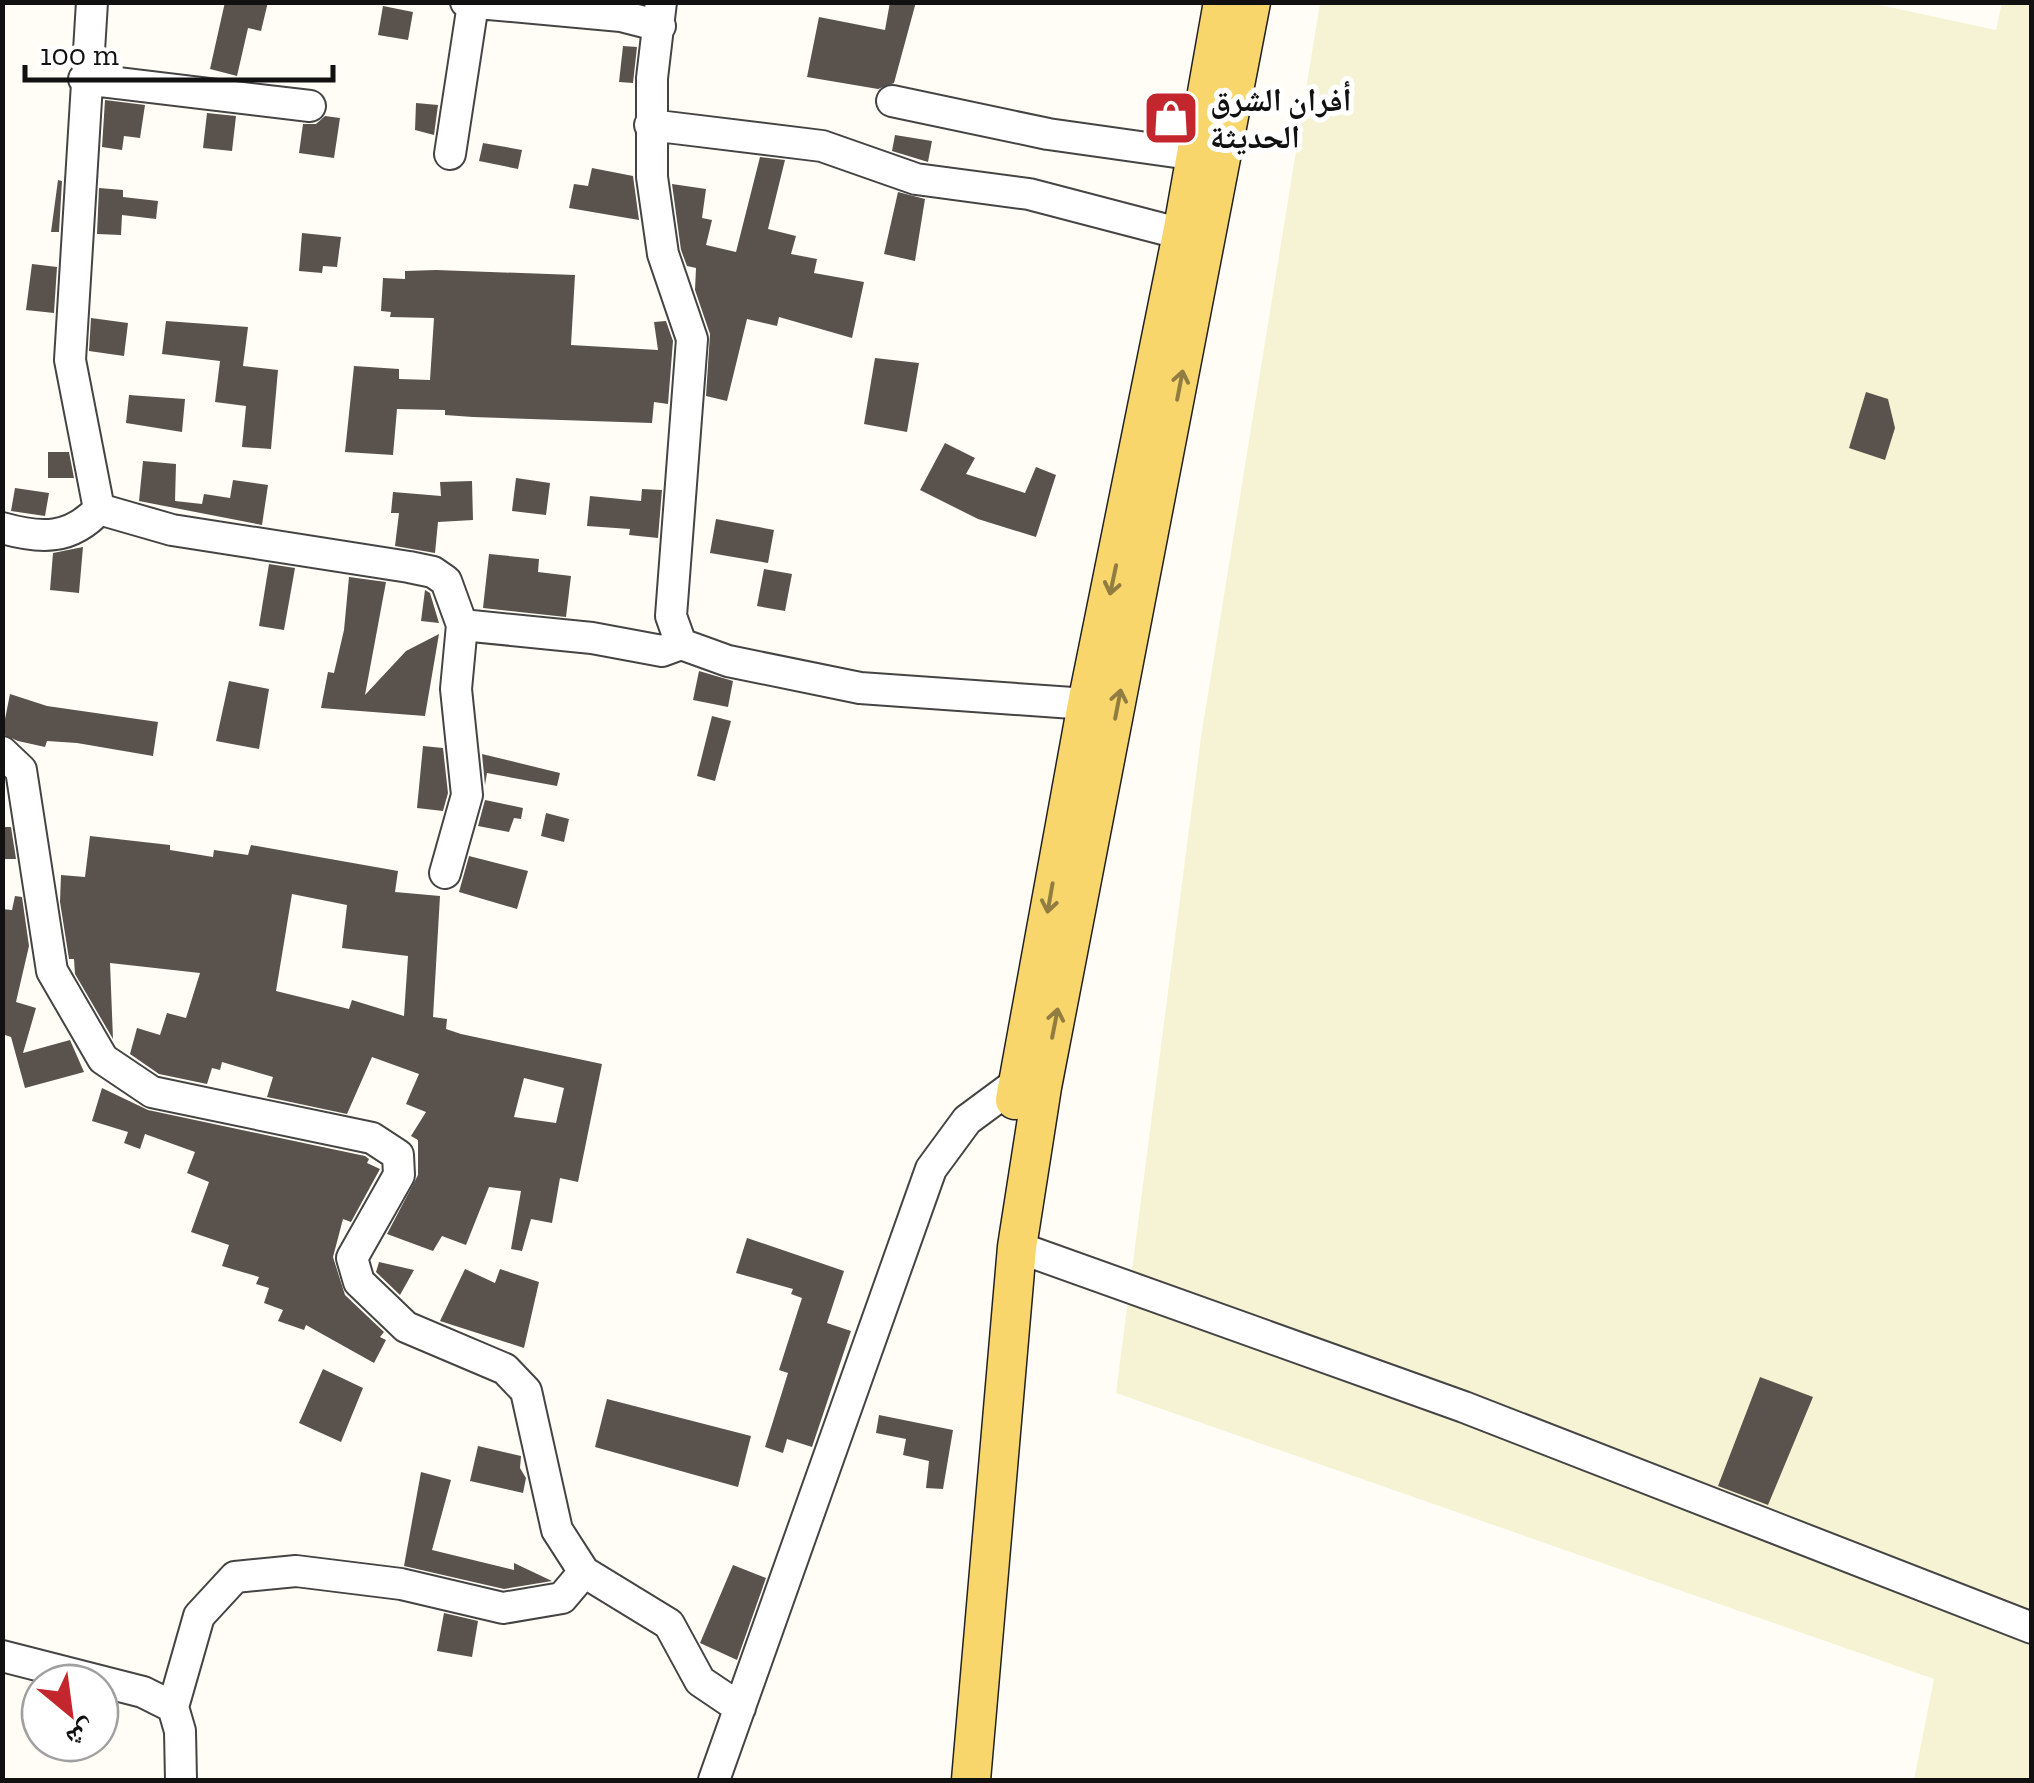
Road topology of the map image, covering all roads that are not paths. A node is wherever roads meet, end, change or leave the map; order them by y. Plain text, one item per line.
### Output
1 (92, 2) edge
2 (1223, 2) edge
3 (1252, 2) edge
4 (469, 3) edge
5 (661, 14) edge
6 (1231, 46) junction
7 (84, 79) junction
8 (892, 101) dead end
9 (310, 106) dead end
10 (650, 125) junction
11 (450, 154) dead end
12 (1197, 154) junction
13 (1182, 234) junction
14 (99, 509) junction
15 (1139, 523) junction
16 (2, 528) edge
17 (462, 625) junction
18 (681, 644) junction
19 (1087, 704) junction
20 (2, 752) edge
21 (445, 872) dead end
22 (1030, 1085) junction
23 (1017, 1246) junction
24 (584, 1572) junction
25 (2032, 1628) edge
26 (2, 1656) edge
27 (173, 1707) junction
28 (740, 1708) junction
29 (181, 1780) edge
30 (714, 1780) edge
31 (952, 1780) edge
32 (971, 1780) edge

1 - 7 street
2 - 6 main road
3 - 6 main road
4 - 5 street
4 - 11 street
5 - 10 street
6 - 12 main road
15 -> 6 main road
7 - 9 street
7 - 14 street
8 - 12 street
10 - 13 street
10 - 18 street
12 - 13 main road
13 - 15 main road
14 - 16 street
14 - 17 street
15 -> 19 main road
22 -> 15 main road
17 - 18 street
17 - 21 street
18 - 19 street
19 -> 22 main road
20 - 24 street
22 - 23 main road
22 - 28 street
22 - 31 main road
23 - 25 street
23 - 32 main road
24 - 27 street
24 - 28 street
26 - 27 street
27 - 29 street
28 - 30 street

